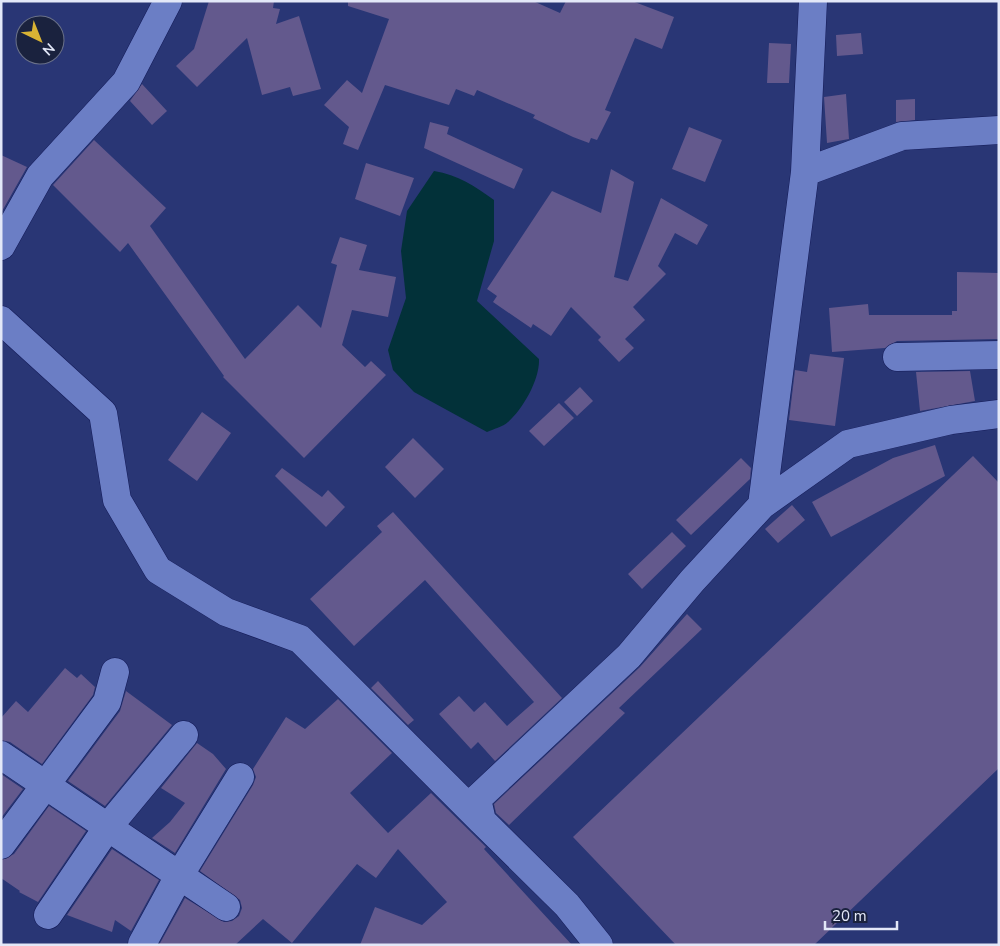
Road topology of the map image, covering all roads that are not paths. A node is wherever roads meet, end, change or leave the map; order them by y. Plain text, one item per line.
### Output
1 (168, 1) edge
2 (813, 1) edge
3 (999, 130) edge
4 (805, 172) junction
5 (1, 246) edge
6 (1, 320) edge
7 (999, 355) edge
8 (897, 357) dead end
9 (999, 414) edge
10 (762, 505) junction
11 (115, 672) dead end
12 (184, 736) dead end
13 (1, 755) edge
14 (240, 777) dead end
15 (44, 784) junction
16 (482, 821) junction
17 (108, 828) junction
18 (1, 845) edge
19 (179, 876) junction
20 (226, 907) dead end
21 (48, 915) dead end
22 (142, 944) edge
23 (599, 945) edge

1 - 5 street
2 - 4 street
3 - 4 street
4 - 10 street
6 - 16 street
7 - 8 street
9 - 10 street
10 - 16 street
11 - 15 street
12 - 17 street
13 - 15 street
14 - 19 street
15 - 17 street
15 - 18 street
16 - 23 street
17 - 19 street
17 - 21 street
19 - 20 street
19 - 22 street

